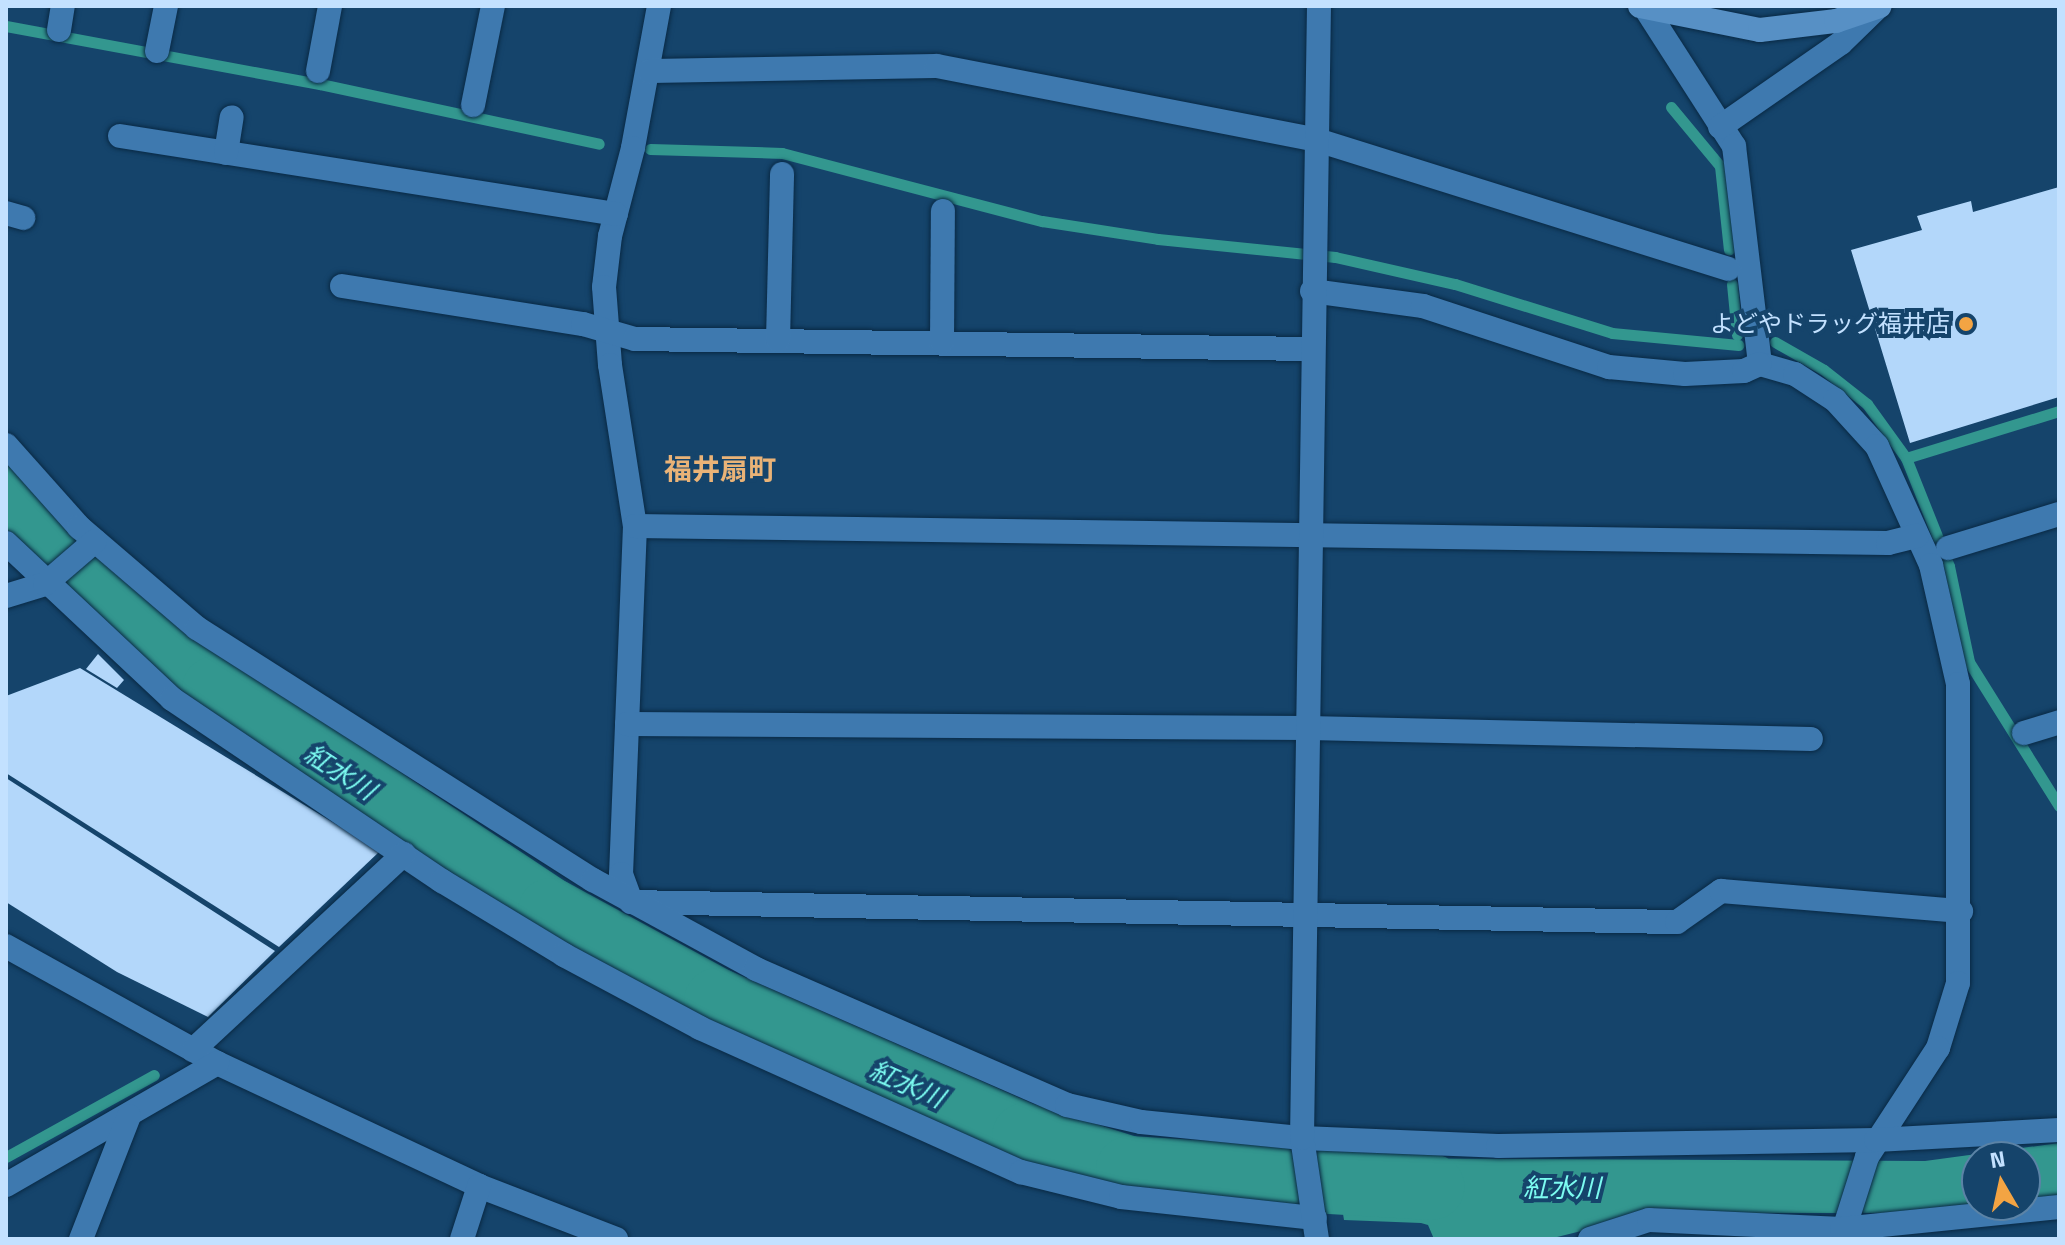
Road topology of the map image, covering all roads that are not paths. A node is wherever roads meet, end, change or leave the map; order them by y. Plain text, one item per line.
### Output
1 (63, 6) edge
2 (166, 6) edge
3 (330, 6) edge
4 (493, 6) edge
5 (659, 6) edge
6 (1319, 6) edge
7 (1879, 6) edge
8 (1643, 8) edge
9 (59, 30) dead end
10 (157, 51) dead end
11 (318, 71) dead end
12 (649, 71) junction
13 (473, 105) dead end
14 (232, 117) dead end
15 (1720, 127) junction
16 (120, 136) dead end
17 (1317, 140) junction
18 (226, 153) junction
19 (782, 174) dead end
20 (943, 211) dead end
21 (616, 214) junction
22 (1728, 269) dead end
23 (1312, 283) junction
24 (342, 286) dead end
25 (607, 332) junction
26 (778, 340) junction
27 (942, 342) junction
28 (1310, 349) junction
29 (1760, 364) junction
30 (6, 445) edge
31 (2059, 514) edge
32 (635, 526) junction
33 (1311, 533) junction
34 (1917, 536) junction
35 (6, 543) edge
36 (91, 544) junction
37 (1948, 548) dead end
38 (48, 582) junction
39 (6, 596) edge
40 (2059, 722) edge
41 (627, 724) junction
42 (1308, 728) junction
43 (2024, 733) dead end
44 (1811, 739) dead end
45 (404, 854) junction
46 (631, 902) junction
47 (1961, 911) junction
48 (1305, 917) junction
49 (6, 946) edge
50 (193, 1050) junction
51 (217, 1063) junction
52 (129, 1116) junction
53 (2059, 1130) edge
54 (1305, 1144) junction
55 (1872, 1148) junction
56 (6, 1185) edge
57 (479, 1186) junction
58 (2059, 1207) edge
59 (1316, 1223) edge
60 (1844, 1228) edge
61 (81, 1239) edge
62 (462, 1239) edge
63 (616, 1239) edge
64 (1590, 1239) edge

1 - 9 street
2 - 10 street
3 - 11 street
4 - 13 street
5 - 12 street
6 - 17 street
7 - 8 main road
7 - 15 street
8 - 15 street
12 - 17 street
12 - 21 street
14 - 18 street
15 - 29 street
16 - 18 street
17 - 22 street
17 - 23 street
18 - 21 street
19 - 26 street
20 - 27 street
21 - 25 street
23 - 28 street
23 - 29 street
24 - 25 street
25 - 26 street
25 - 32 street
26 - 27 street
27 - 28 street
28 - 33 street
29 - 34 street
30 - 36 street
31 - 37 street
32 - 33 street
32 - 41 street
33 - 34 street
33 - 42 street
34 - 47 street
35 - 38 street
36 - 38 street
36 - 46 street
38 - 39 street
38 - 45 street
40 - 43 street
41 - 42 street
41 - 46 street
42 - 44 street
42 - 48 street
45 - 50 street
45 - 59 street
46 - 48 street
46 - 54 street
47 - 48 street
47 - 55 street
48 - 54 street
49 - 50 street
50 - 51 street
51 - 52 street
51 - 57 street
52 - 56 street
52 - 61 street
53 - 55 street
54 - 55 street
54 - 59 street
55 - 60 street
57 - 62 street
57 - 63 street
58 - 60 street
60 - 64 street

